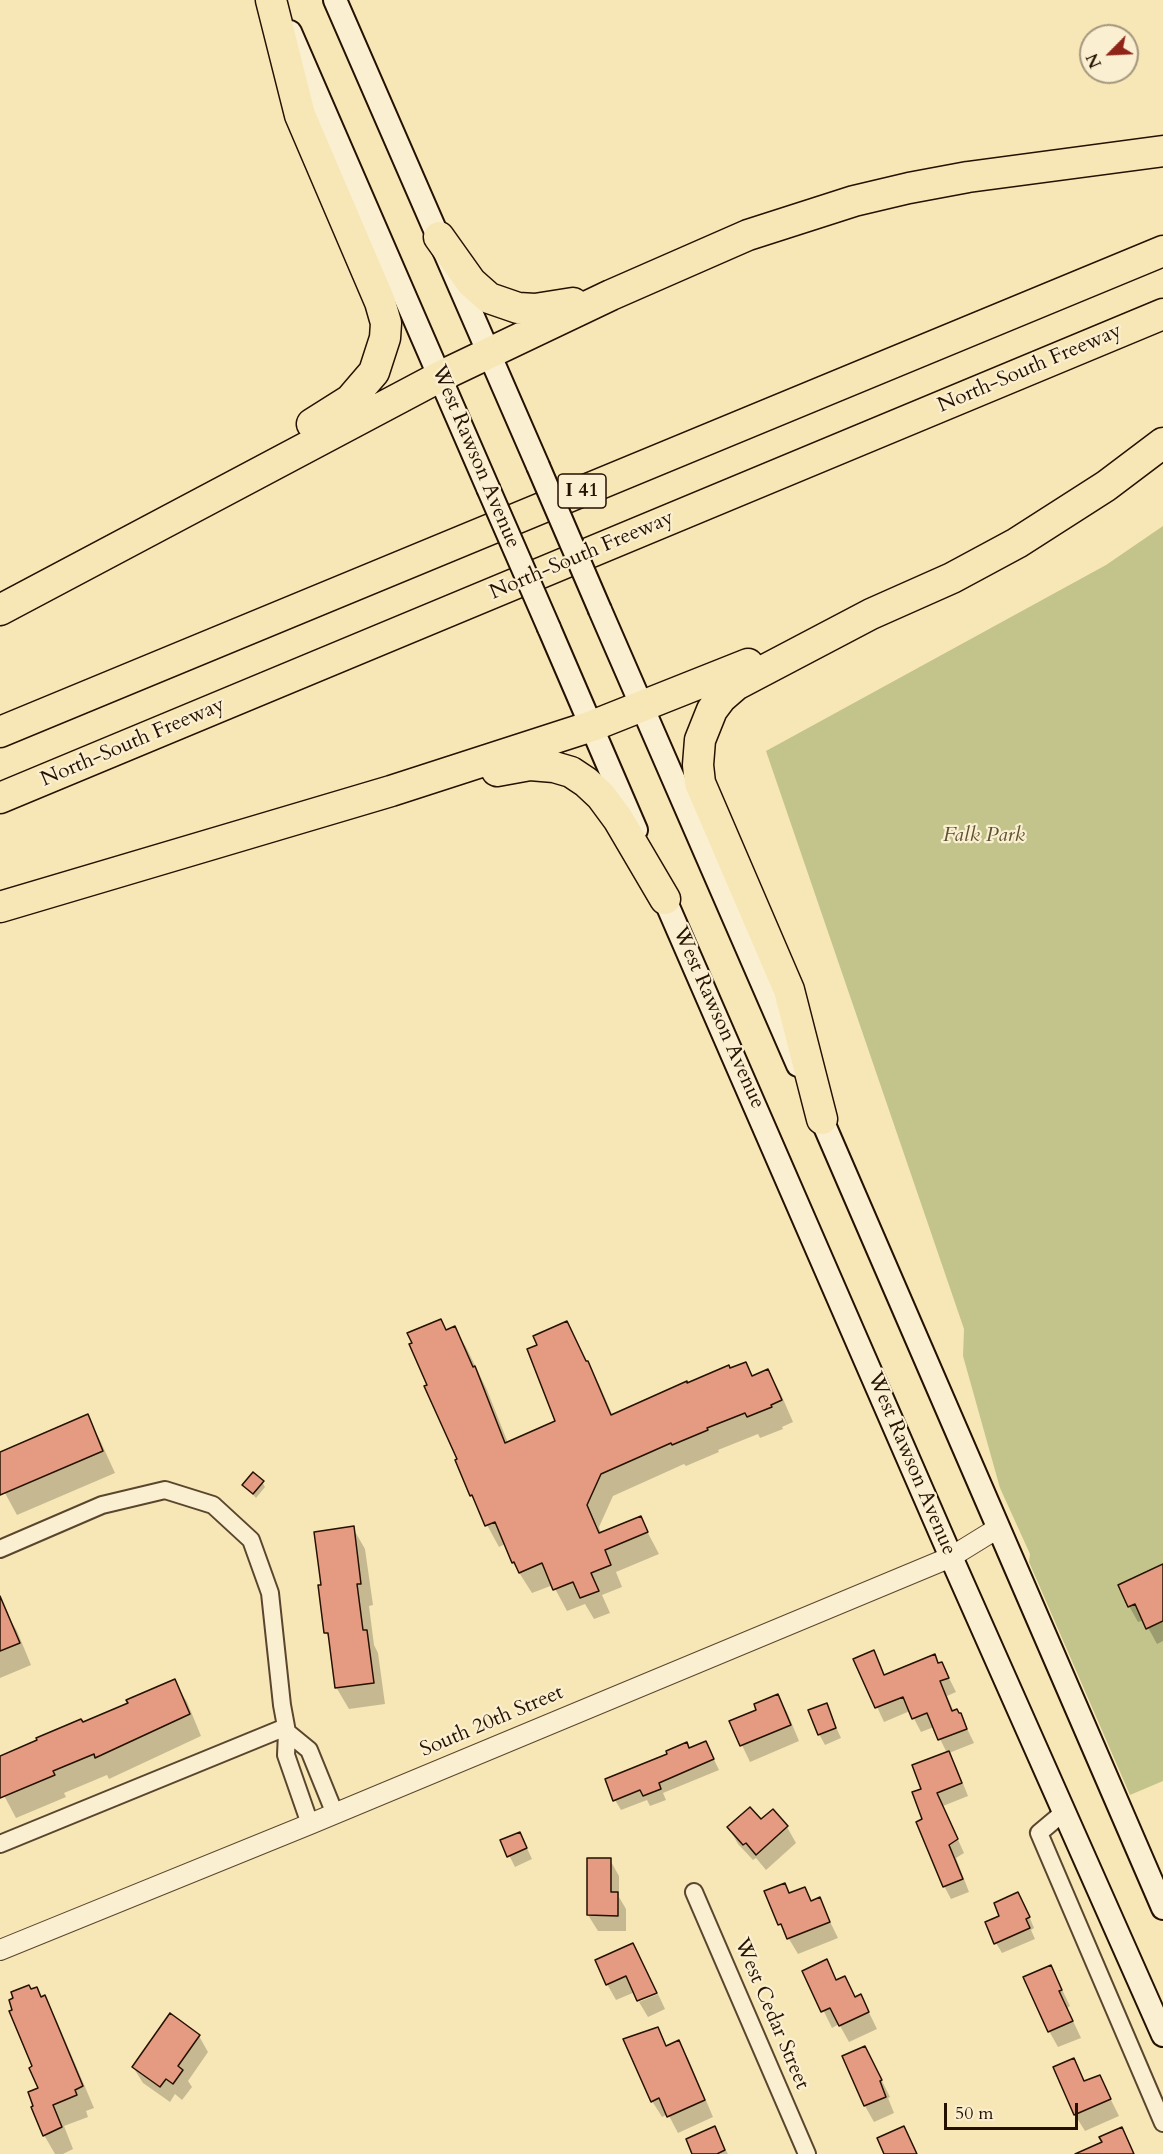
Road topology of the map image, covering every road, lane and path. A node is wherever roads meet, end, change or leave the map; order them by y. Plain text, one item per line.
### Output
1 (271, 0) edge
2 (276, 0) edge
3 (336, 2) edge
4 (1163, 151) edge
5 (439, 237) junction
6 (1163, 251) edge
7 (611, 295) junction
8 (1163, 314) edge
9 (489, 353) junction
10 (441, 376) junction
11 (1163, 443) edge
12 (174, 516) junction
13 (0, 610) edge
14 (871, 614) junction
15 (641, 707) junction
16 (592, 726) junction
17 (0, 732) edge
18 (391, 791) junction
19 (0, 798) edge
20 (665, 899) junction
21 (0, 907) edge
22 (822, 1119) junction
23 (998, 1528) junction
24 (0, 1550) edge
25 (951, 1557) junction
26 (286, 1730) junction
27 (1064, 1812) junction
28 (335, 1814) junction
29 (310, 1824) junction
30 (0, 1844) edge
31 (694, 1892) dead end
32 (1163, 1908) edge
33 (0, 1950) edge
34 (1163, 2035) edge
35 (1163, 2123) edge
36 (807, 2154) edge

1 - 12 highway
2 - 10 main road, West Rawson Avenue
3 - 5 main road
4 - 7 highway
5 - 7 highway
5 - 9 main road
6 - 17 highway, I 41
7 - 9 highway
8 - 19 highway, North-South Freeway
9 - 10 highway
9 - 15 main road, bridge
10 - 12 highway
10 - 16 main road, West Rawson Avenue, bridge
11 - 14 highway
12 - 13 highway
14 - 15 highway
14 - 22 highway
15 - 16 highway
15 - 22 main road
16 - 18 highway
16 - 20 main road, West Rawson Avenue
18 - 20 highway
18 - 21 highway
20 - 25 main road, West Rawson Avenue
22 - 23 main road
23 - 25 street, South 20th Street
23 - 32 main road
24 - 26 street
25 - 27 main road, West Rawson Avenue
25 - 28 street, South 20th Street
26 - 28 street
26 - 29 street
26 - 30 street
27 - 34 main road, West Rawson Avenue
27 - 35 street
28 - 29 street, South 20th Street
29 - 33 street, South 20th Street
31 - 36 street, West Cedar Street

